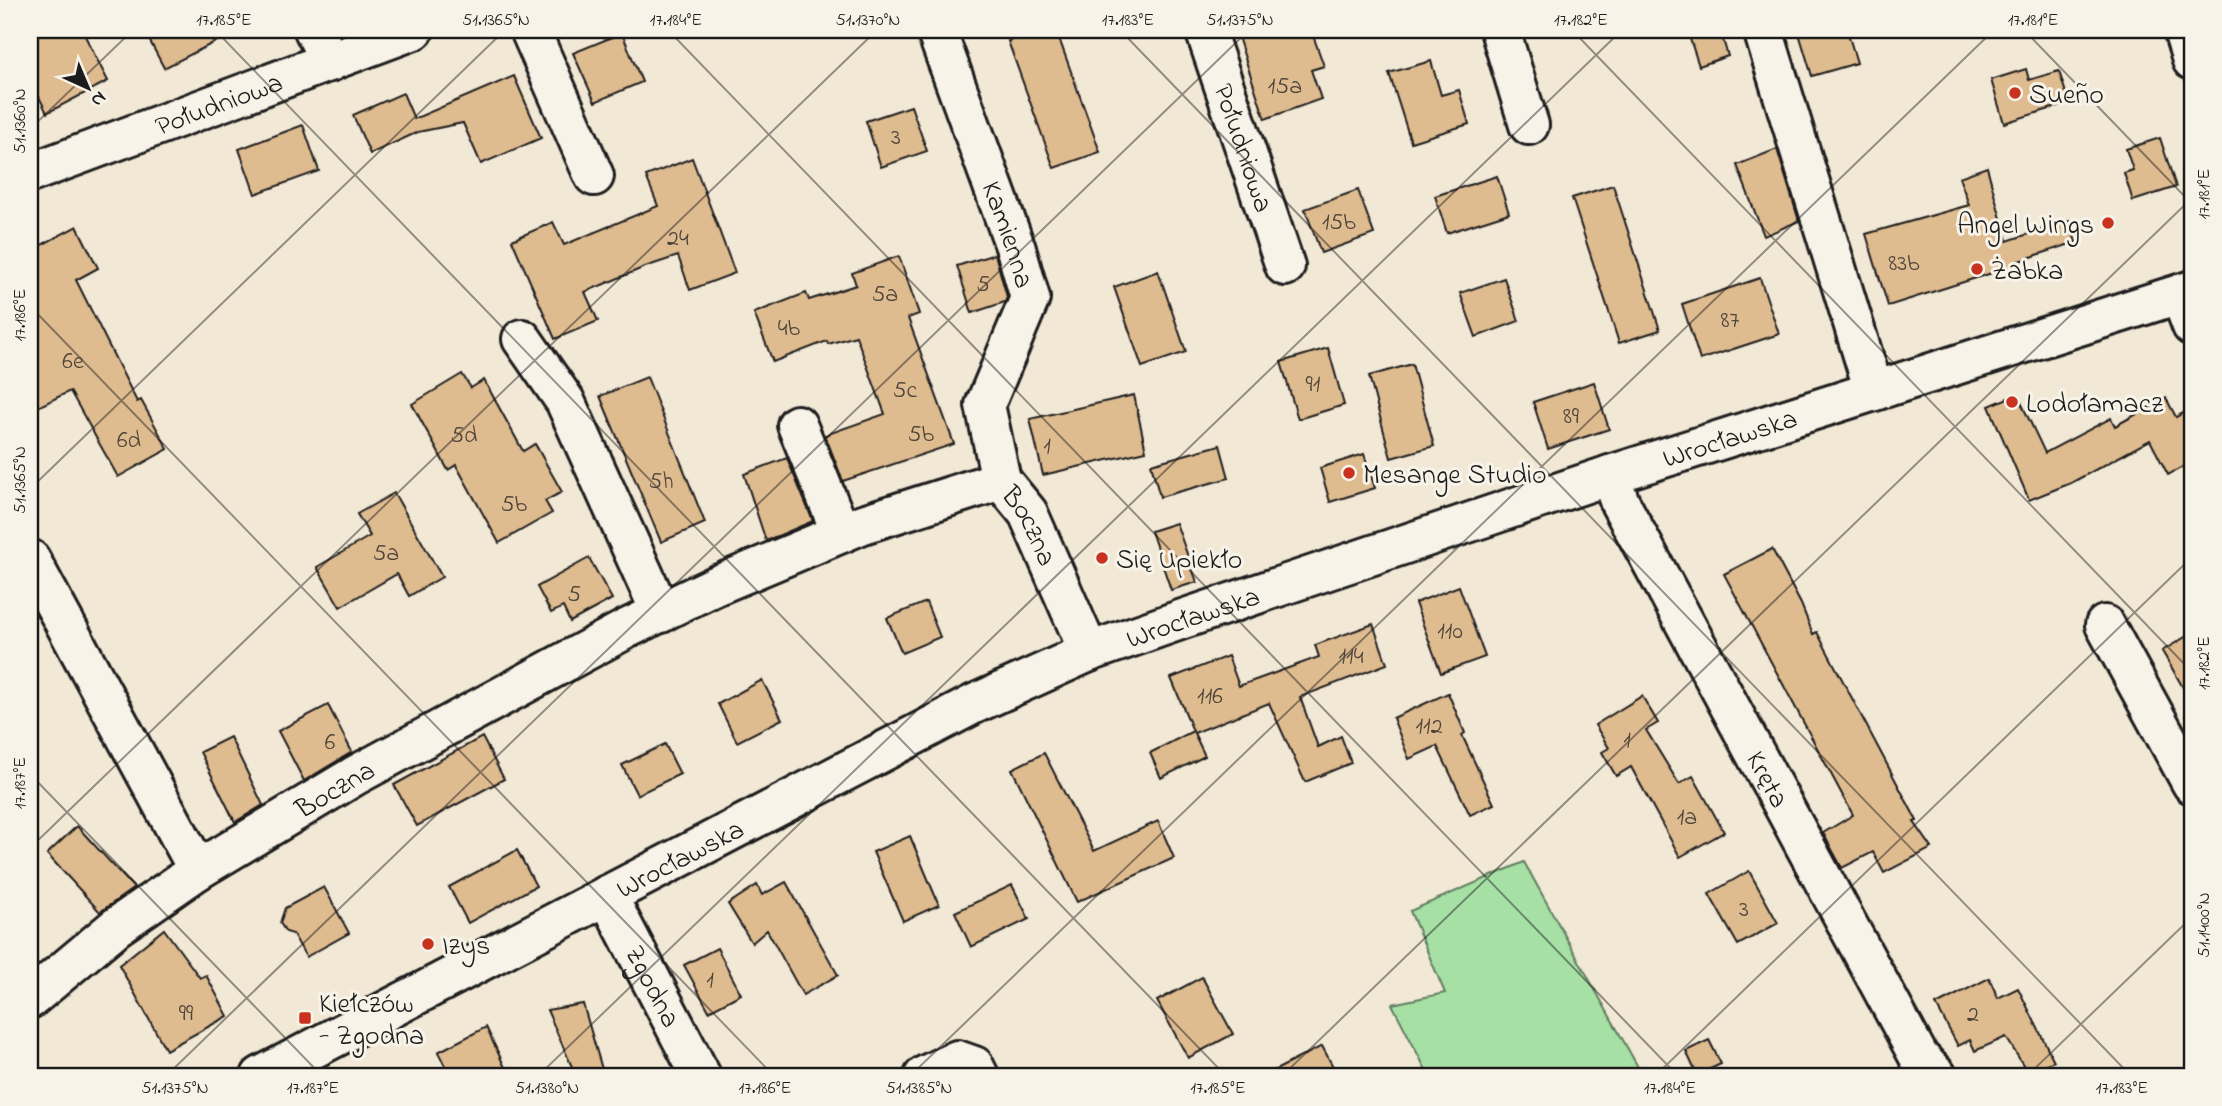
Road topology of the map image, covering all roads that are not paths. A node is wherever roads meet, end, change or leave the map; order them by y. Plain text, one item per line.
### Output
1 (414, 30) edge
2 (530, 30) edge
3 (936, 30) edge
4 (1205, 30) edge
5 (1500, 30) edge
6 (1763, 30) edge
7 (2183, 30) edge
8 (322, 46) edge
9 (2192, 60) edge
10 (1529, 125) dead end
11 (30, 173) edge
12 (594, 176) dead end
13 (1284, 266) dead end
14 (2188, 304) edge
15 (522, 339) dead end
16 (1874, 391) junction
17 (797, 425) dead end
18 (1610, 475) junction
19 (1001, 480) junction
20 (841, 533) junction
21 (30, 559) edge
22 (660, 613) junction
23 (2105, 625) dead end
24 (1089, 652) junction
25 (2192, 783) edge
26 (198, 870) junction
27 (607, 895) junction
28 (30, 999) edge
29 (261, 1076) edge
30 (701, 1076) edge
31 (924, 1076) edge
32 (979, 1076) edge
33 (1937, 1076) edge

1 - 8 street, Południowa
2 - 12 street
3 - 19 street, Kamienna
4 - 13 street, Południowa
5 - 10 street
6 - 16 street
7 - 9 street
8 - 11 street, Południowa
14 - 16 street, Wrocławska
15 - 22 street
16 - 18 street, Wrocławska
17 - 20 street
18 - 24 street, Wrocławska
18 - 33 street, Kręta
19 - 20 street, Boczna
19 - 24 street, Boczna
20 - 22 street, Boczna
21 - 26 street
22 - 26 street, Boczna
23 - 25 street
24 - 27 street, Wrocławska
26 - 28 street, Boczna
27 - 29 street, Wrocławska
27 - 30 street, Zgodna
31 - 32 street

